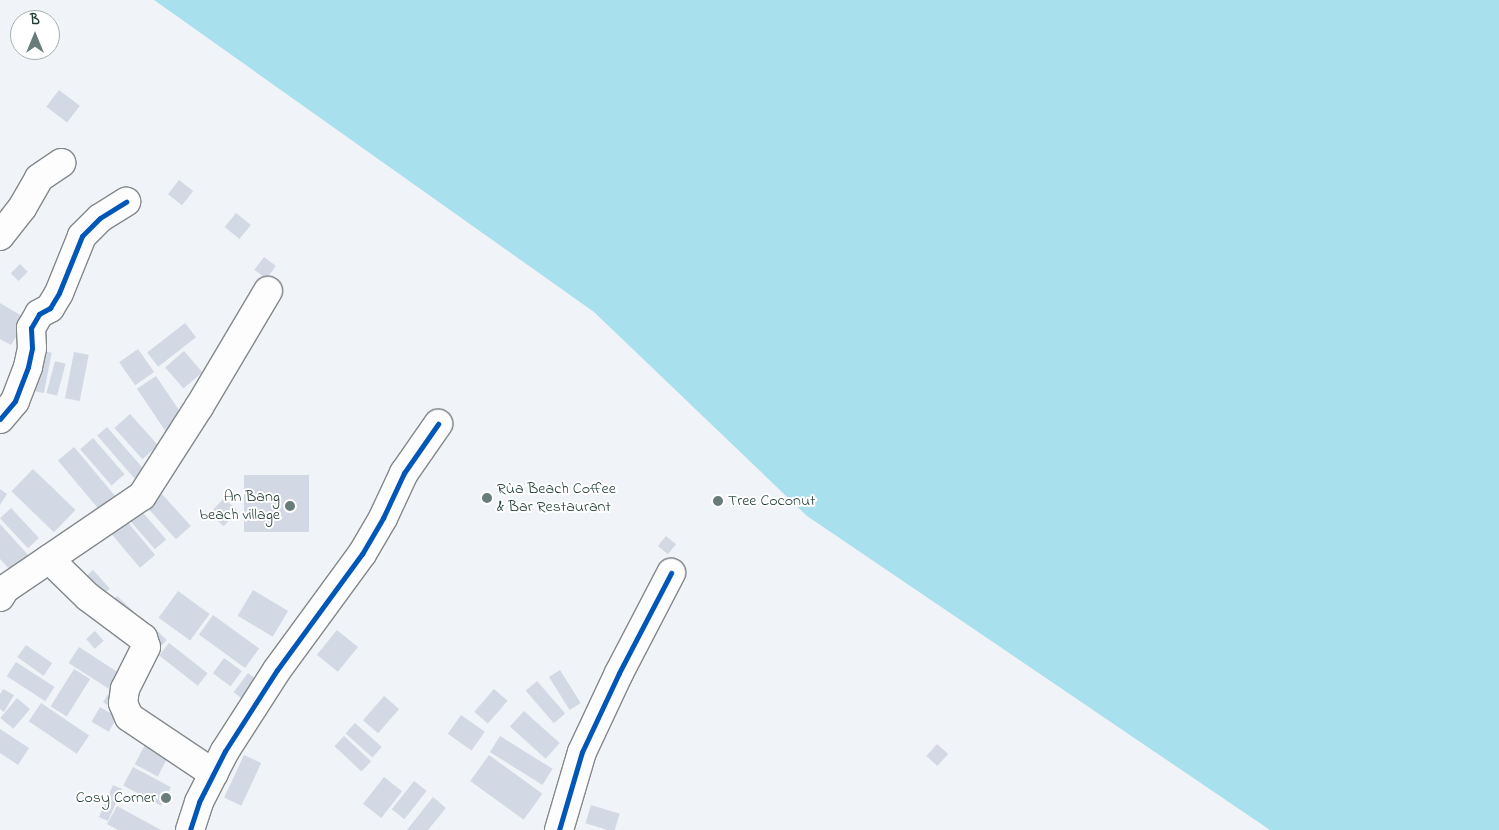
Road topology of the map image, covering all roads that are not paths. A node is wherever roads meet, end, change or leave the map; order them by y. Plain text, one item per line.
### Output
1 (61, 162) dead end
2 (126, 202) dead end
3 (0, 236) edge
4 (268, 291) dead end
5 (0, 419) edge
6 (438, 424) dead end
7 (49, 559) junction
8 (671, 573) dead end
9 (0, 597) edge
10 (214, 774) junction
11 (190, 830) edge
12 (559, 830) edge

1 - 3 street
2 - 5 street
4 - 7 street
6 - 10 street
7 - 9 street
7 - 10 street
8 - 12 street
10 - 11 street

